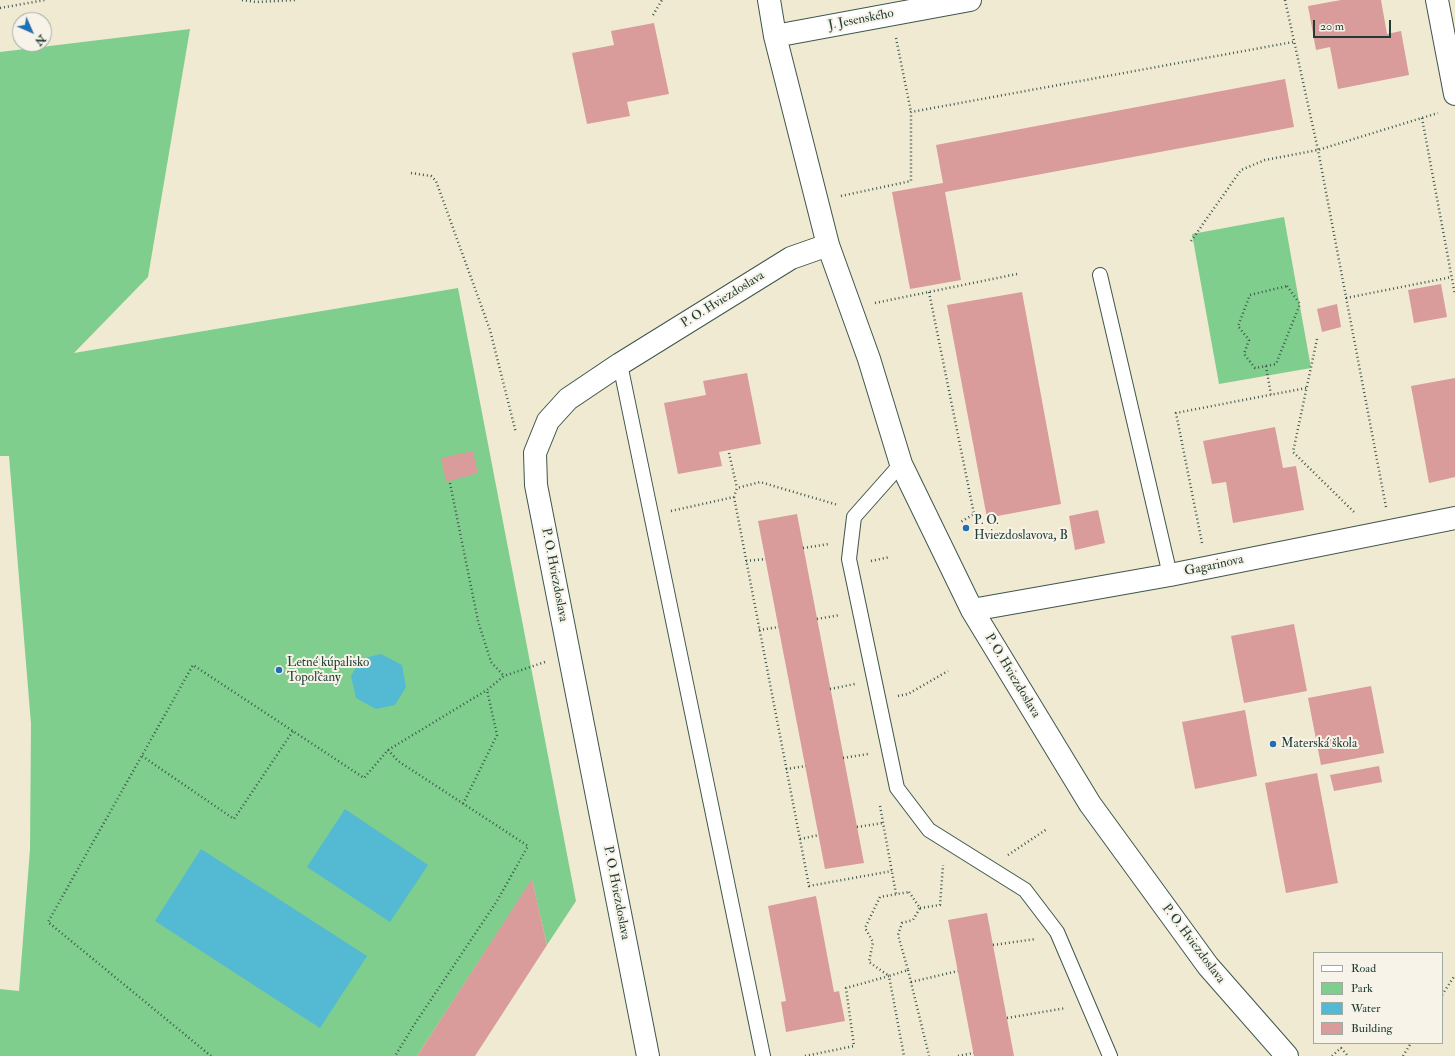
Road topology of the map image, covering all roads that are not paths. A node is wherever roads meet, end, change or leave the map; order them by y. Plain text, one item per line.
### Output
1 (769, 0) edge
2 (970, 0) edge
3 (1437, 0) edge
4 (775, 36) junction
5 (1455, 94) edge
6 (828, 245) junction
7 (1100, 275) dead end
8 (620, 364) junction
9 (901, 464) junction
10 (1455, 518) edge
11 (1170, 575) junction
12 (972, 610) junction
13 (648, 1056) edge
14 (762, 1056) edge
15 (1110, 1056) edge
16 (1287, 1056) edge

1 - 4 street, P. O. Hviezdoslava
2 - 4 street, J. Jesenského
3 - 5 street
4 - 6 street, P. O. Hviezdoslava
6 - 8 street, P. O. Hviezdoslava
6 - 9 street, P. O. Hviezdoslava
7 - 11 lane
8 - 13 street, P. O. Hviezdoslava
8 - 14 lane
9 - 12 street, P. O. Hviezdoslava
9 - 15 lane
10 - 11 street, Gagarinova
11 - 12 street, Gagarinova
12 - 16 street, P. O. Hviezdoslava

